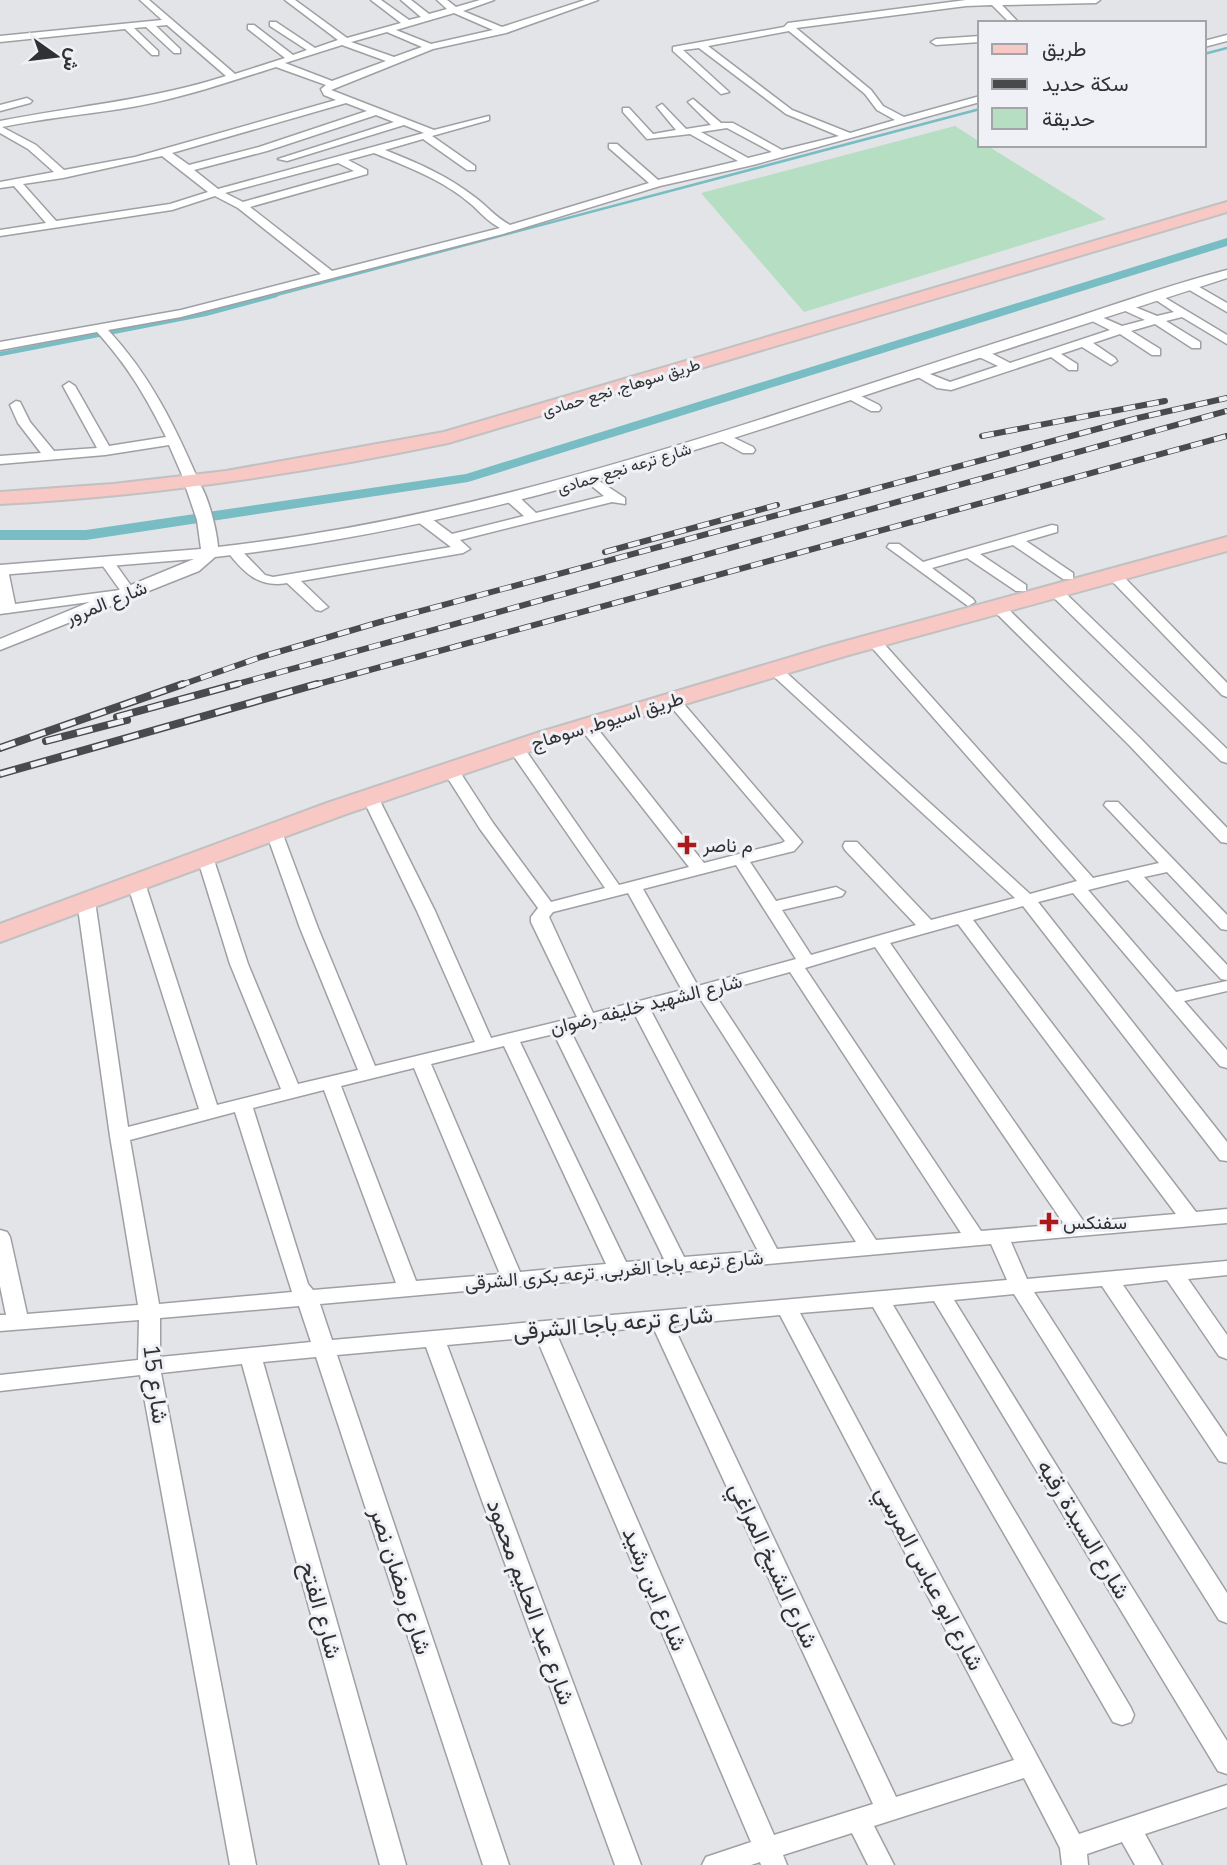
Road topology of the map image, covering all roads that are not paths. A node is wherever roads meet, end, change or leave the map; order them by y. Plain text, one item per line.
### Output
1 (144, 0) edge
2 (307, 0) edge
3 (375, 0) edge
4 (405, 0) edge
5 (441, 0) edge
6 (491, 0) edge
7 (594, 0) edge
8 (1096, 0) edge
9 (478, 1) edge
10 (993, 1) edge
11 (286, 4) edge
12 (318, 7) dead end
13 (454, 10) junction
14 (425, 17) junction
15 (301, 21) dead end
16 (1013, 21) edge
17 (169, 22) junction
18 (407, 23) junction
19 (148, 24) junction
20 (273, 24) dead end
21 (127, 26) junction
22 (251, 27) dead end
23 (791, 28) junction
24 (349, 29) dead end
25 (387, 29) junction
26 (503, 30) junction
27 (360, 36) junction
28 (467, 37) junction
29 (1227, 38) edge
30 (0, 39) edge
31 (978, 39) edge
32 (344, 41) junction
33 (936, 42) dead end
34 (1206, 43) edge
35 (700, 44) junction
36 (326, 47) junction
37 (430, 47) junction
38 (177, 51) dead end
39 (314, 51) junction
40 (155, 53) dead end
41 (291, 58) junction
42 (396, 61) junction
43 (278, 64) junction
44 (379, 68) junction
45 (234, 78) junction
46 (332, 84) junction
47 (724, 92) dead end
48 (27, 101) dead end
49 (343, 101) junction
50 (978, 101) edge
51 (693, 102) dead end
52 (662, 107) dead end
53 (0, 108) edge
54 (625, 110) dead end
55 (310, 111) junction
56 (374, 112) junction
57 (485, 118) dead end
58 (275, 120) junction
59 (902, 120) junction
60 (343, 122) junction
61 (403, 122) junction
62 (717, 125) junction
63 (0, 126) edge
64 (687, 131) junction
65 (230, 133) junction
66 (311, 134) junction
67 (368, 134) junction
68 (429, 134) junction
69 (849, 136) junction
70 (286, 142) junction
71 (395, 144) junction
72 (338, 145) junction
73 (613, 146) dead end
74 (263, 149) junction
75 (375, 150) junction
76 (163, 152) junction
77 (312, 152) junction
78 (361, 154) junction
79 (782, 154) junction
80 (283, 159) junction
81 (336, 160) junction
82 (748, 163) junction
83 (471, 168) dead end
84 (305, 169) junction
85 (193, 172) junction
86 (63, 175) junction
87 (17, 183) junction
88 (206, 184) junction
89 (656, 184) junction
90 (0, 185) edge
91 (216, 192) junction
92 (245, 205) junction
93 (1227, 207) edge
94 (53, 224) junction
95 (509, 229) junction
96 (0, 233) edge
97 (330, 275) junction
98 (1226, 275) edge
99 (1190, 286) junction
100 (1157, 296) junction
101 (1221, 305) edge
102 (1125, 307) junction
103 (1180, 311) junction
104 (1092, 317) junction
105 (1156, 320) junction
106 (99, 327) junction
107 (1116, 332) junction
108 (1044, 333) junction
109 (1227, 340) edge
110 (1079, 345) junction
111 (1196, 345) dead end
112 (0, 346) edge
113 (1156, 352) dead end
114 (981, 353) junction
115 (1054, 354) junction
116 (1142, 355) dead end
117 (1111, 361) dead end
118 (1073, 367) dead end
119 (1011, 372) junction
120 (917, 373) junction
121 (69, 386) dead end
122 (851, 395) junction
123 (16, 405) dead end
124 (875, 408) dead end
125 (724, 437) junction
126 (174, 440) junction
127 (748, 450) dead end
128 (105, 451) junction
129 (50, 455) junction
130 (0, 460) edge
131 (590, 479) junction
132 (195, 489) junction
133 (0, 498) edge
134 (513, 499) junction
135 (534, 518) junction
136 (423, 519) junction
137 (1052, 529) dead end
138 (1227, 533) edge
139 (449, 539) junction
140 (1016, 540) junction
141 (1227, 544) edge
142 (209, 547) junction
143 (894, 547) dead end
144 (234, 551) junction
145 (969, 553) junction
146 (107, 562) junction
147 (921, 567) junction
148 (0, 570) edge
149 (1114, 575) junction
150 (290, 578) junction
151 (1061, 583) junction
152 (1021, 588) junction
153 (129, 593) junction
154 (968, 602) junction
155 (997, 606) junction
156 (321, 607) dead end
157 (4, 610) edge
158 (872, 639) junction
159 (0, 645) edge
160 (774, 669) junction
161 (1227, 692) edge
162 (672, 699) junction
163 (587, 726) junction
164 (556, 729) junction
165 (516, 748) junction
166 (1227, 758) edge
167 (450, 769) junction
168 (370, 797) junction
169 (1112, 805) dead end
170 (274, 832) junction
171 (1227, 838) edge
172 (851, 846) dead end
173 (205, 857) junction
174 (740, 859) junction
175 (1170, 866) junction
176 (700, 869) junction
177 (1132, 874) junction
178 (136, 883) junction
179 (1082, 885) junction
180 (633, 886) junction
181 (615, 891) junction
182 (836, 892) dead end
183 (86, 901) junction
184 (1027, 901) junction
185 (772, 907) junction
186 (547, 908) junction
187 (0, 919) edge
188 (963, 919) junction
189 (1227, 925) edge
190 (929, 929) junction
191 (0, 934) edge
192 (880, 942) junction
193 (800, 964) junction
194 (1227, 975) edge
195 (1227, 986) edge
196 (698, 991) junction
197 (1172, 998) junction
198 (639, 1005) junction
199 (587, 1018) junction
200 (559, 1026) junction
201 (510, 1040) junction
202 (486, 1046) junction
203 (421, 1062) junction
204 (1227, 1062) edge
205 (369, 1074) junction
206 (331, 1084) junction
207 (292, 1092) junction
208 (242, 1103) junction
209 (210, 1112) junction
210 (120, 1136) junction
211 (1227, 1155) edge
212 (1227, 1216) edge
213 (1191, 1219) junction
214 (1078, 1229) junction
215 (998, 1236) junction
216 (0, 1237) edge
217 (975, 1238) junction
218 (870, 1247) junction
219 (770, 1255) junction
220 (677, 1264) junction
221 (1227, 1268) edge
222 (619, 1269) junction
223 (1173, 1273) junction
224 (513, 1279) junction
225 (1108, 1279) junction
226 (1020, 1287) junction
227 (409, 1289) junction
228 (940, 1294) junction
229 (307, 1298) junction
230 (880, 1300) junction
231 (786, 1308) junction
232 (150, 1312) junction
233 (660, 1319) junction
234 (9, 1322) edge
235 (544, 1330) junction
236 (434, 1339) junction
237 (324, 1349) junction
238 (1227, 1351) edge
239 (250, 1355) junction
240 (149, 1367) junction
241 (0, 1383) edge
242 (1227, 1455) edge
243 (1227, 1613) edge
244 (1122, 1715) dead end
245 (1227, 1763) edge
246 (1029, 1766) junction
247 (1227, 1796) edge
248 (889, 1810) junction
249 (858, 1819) junction
250 (1128, 1829) junction
251 (1074, 1856) edge
252 (770, 1857) edge
253 (243, 1865) edge
254 (393, 1865) edge
255 (496, 1865) edge
256 (628, 1865) edge
257 (715, 1865) edge
258 (881, 1865) edge
259 (1149, 1865) edge

1 - 17 street
2 - 12 street
3 - 18 street
4 - 14 street
5 - 13 street
6 - 9 street
7 - 26 street
8 - 10 street
9 - 13 street
10 - 16 street
10 - 23 street
11 - 15 street
11 - 32 street
13 - 14 street
13 - 26 street
14 - 18 street
14 - 28 street
17 - 19 street
17 - 45 street
18 - 25 street
19 - 21 street
19 - 38 street
20 - 39 street
21 - 30 street
21 - 40 street
22 - 41 street
23 - 35 street
23 - 59 street
24 - 27 street
25 - 27 street
25 - 37 street
26 - 28 street
27 - 32 street
28 - 37 street
29 - 34 street
31 - 33 street
32 - 36 street
32 - 42 street
35 - 47 street
35 - 69 street
36 - 39 street
36 - 44 street
37 - 42 street
39 - 41 street
41 - 43 street
42 - 44 street
43 - 45 street
43 - 46 street
44 - 46 street
45 - 63 street
46 - 49 street
48 - 53 street
49 - 55 street
49 - 56 street
50 - 59 street
51 - 62 street
52 - 64 street
54 - 64 street
55 - 58 street
55 - 60 street
56 - 60 street
56 - 61 street
57 - 68 street
58 - 65 street
58 - 66 street
59 - 69 street
60 - 66 street
60 - 67 street
61 - 67 street
61 - 68 street
62 - 64 street
62 - 79 street
63 - 86 street
64 - 82 street
65 - 74 street
65 - 76 street
66 - 70 street
66 - 72 street
67 - 71 street
67 - 72 street
68 - 71 street
68 - 83 street
69 - 79 street
70 - 74 street
70 - 77 street
71 - 75 street
72 - 77 street
72 - 78 street
73 - 89 street
74 - 80 street
74 - 85 street
75 - 78 street
75 - 95 street
76 - 85 street
76 - 86 street
77 - 80 street
77 - 81 street
78 - 81 street
79 - 82 street
80 - 84 street
80 - 85 street
80 - 88 street
81 - 84 street
81 - 92 street
82 - 89 street
84 - 91 street
85 - 88 street
86 - 87 street
87 - 90 street
87 - 94 street
88 - 91 street
89 - 95 street
91 - 92 street
91 - 94 street
92 - 97 street
93 - 132 main road, طريق سوهاج, نجع حمادى
94 - 96 street
95 - 97 street
97 - 106 street
98 - 99 street, شارع ترعه نجع حمادى
99 - 100 street, شارع ترعه نجع حمادى
99 - 101 street
100 - 102 street, شارع ترعه نجع حمادى
100 - 103 street
101 - 103 street
102 - 104 street, شارع ترعه نجع حمادى
102 - 105 street
103 - 105 street
103 - 109 street
104 - 107 street
104 - 108 street, شارع ترعه نجع حمادى
105 - 107 street
105 - 111 street
106 - 112 street
106 - 126 street
107 - 110 street
107 - 113 street
107 - 116 street
108 - 110 street
108 - 114 street, شارع ترعه نجع حمادى
110 - 115 street
110 - 117 street
114 - 119 street
114 - 120 street, شارع ترعه نجع حمادى
115 - 118 street
115 - 119 street
119 - 120 street
120 - 122 street, شارع ترعه نجع حمادى
121 - 128 street
122 - 124 street
122 - 125 street, شارع ترعه نجع حمادى
123 - 129 street
125 - 127 street
125 - 131 street, شارع ترعه نجع حمادى
126 - 128 street
126 - 132 street
128 - 129 street
129 - 130 street
131 - 134 street, شارع ترعه نجع حمادى
131 - 135 street
132 - 133 main road, طريق سوهاج, نجع حمادى
132 - 142 street
134 - 135 street
134 - 136 street, شارع ترعه نجع حمادى
135 - 139 street
136 - 139 street
136 - 144 street, شارع ترعه نجع حمادى
137 - 140 street
138 - 151 main road, طريق اسيوط, سوهاج
139 - 150 street
140 - 145 street
140 - 151 street
141 - 149 main road, طريق اسيوط, سوهاج
142 - 144 street, شارع ترعه نجع حمادى
142 - 146 street, شارع ترعه نجع حمادى
142 - 153 street, شارع المرور
143 - 147 street
144 - 150 street
145 - 147 street
145 - 152 street
146 - 148 street, شارع ترعه نجع حمادى
146 - 153 street
147 - 154 street
148 - 157 street
149 - 151 main road, طريق اسيوط, سوهاج
149 - 161 street
150 - 156 street
151 - 152 main road, طريق اسيوط, سوهاج
151 - 155 main road, طريق اسيوط, سوهاج
151 - 166 street
152 - 154 main road, طريق اسيوط, سوهاج
153 - 157 street
153 - 159 street, شارع المرور
154 - 164 main road, طريق اسيوط, سوهاج
155 - 158 main road, طريق اسيوط, سوهاج
155 - 171 street
158 - 160 main road, طريق اسيوط, سوهاج
158 - 179 street
160 - 162 main road, طريق اسيوط, سوهاج
160 - 184 street
162 - 163 main road, طريق اسيوط, سوهاج
162 - 174 street
163 - 164 main road, طريق اسيوط, سوهاج
163 - 176 street
164 - 165 main road, طريق اسيوط, سوهاج
164 - 187 main road, طريق اسيوط, سوهاج
165 - 167 main road, طريق اسيوط, سوهاج
165 - 181 street
167 - 168 main road, طريق اسيوط, سوهاج
167 - 186 street
168 - 170 main road, طريق اسيوط, سوهاج
168 - 202 street
169 - 175 street
170 - 173 main road, طريق اسيوط, سوهاج
170 - 205 street
172 - 190 street
173 - 178 main road, طريق اسيوط, سوهاج
173 - 207 street
174 - 176 street
174 - 185 street
175 - 177 street, شارع الشهيد خليفه رضوان
175 - 189 street
176 - 180 street
177 - 179 street, شارع الشهيد خليفه رضوان
177 - 194 street
178 - 183 main road, طريق اسيوط, سوهاج
178 - 209 street
179 - 184 street, شارع الشهيد خليفه رضوان
179 - 197 street
180 - 181 street
180 - 196 street
181 - 186 street
182 - 185 street
183 - 191 main road, طريق اسيوط, سوهاج
183 - 210 street, شارع 15
184 - 188 street, شارع الشهيد خليفه رضوان
184 - 211 street
185 - 193 street
186 - 199 street
188 - 190 street, شارع الشهيد خليفه رضوان
188 - 213 street
190 - 192 street, شارع الشهيد خليفه رضوان
192 - 193 street, شارع الشهيد خليفه رضوان
192 - 214 street
193 - 196 street, شارع الشهيد خليفه رضوان
193 - 217 street
195 - 197 street
196 - 198 street, شارع الشهيد خليفه رضوان
196 - 218 street
197 - 204 street
198 - 199 street, شارع الشهيد خليفه رضوان
198 - 219 street
199 - 200 street, شارع الشهيد خليفه رضوان
200 - 201 street, شارع الشهيد خليفه رضوان
200 - 220 street
201 - 202 street, شارع الشهيد خليفه رضوان
201 - 222 street
202 - 203 street, شارع الشهيد خليفه رضوان
203 - 205 street, شارع الشهيد خليفه رضوان
203 - 224 street
205 - 206 street, شارع الشهيد خليفه رضوان
206 - 207 street, شارع الشهيد خليفه رضوان
206 - 227 street
207 - 208 street, شارع الشهيد خليفه رضوان
208 - 209 street, شارع الشهيد خليفه رضوان
208 - 229 street, شارع رمضان نصر
209 - 210 street, شارع الشهيد خليفه رضوان
210 - 232 street, شارع 15
212 - 213 street, شارع ترعه باجا الغربى, ترعه بكرى الشرقى
213 - 214 street, شارع ترعه باجا الغربى, ترعه بكرى الشرقى
214 - 215 street, شارع ترعه باجا الغربى, ترعه بكرى الشرقى
215 - 217 street, شارع ترعه باجا الغربى, ترعه بكرى الشرقى
215 - 226 street
216 - 234 street
217 - 218 street, شارع ترعه باجا الغربى, ترعه بكرى الشرقى
218 - 219 street, شارع ترعه باجا الغربى, ترعه بكرى الشرقى
219 - 220 street, شارع ترعه باجا الغربى, ترعه بكرى الشرقى
220 - 222 street, شارع ترعه باجا الغربى, ترعه بكرى الشرقى
221 - 223 street, شارع ترعه باجا الشرقى
222 - 224 street, شارع ترعه باجا الغربى, ترعه بكرى الشرقى
223 - 225 street, شارع ترعه باجا الشرقى
223 - 238 street
224 - 227 street, شارع ترعه باجا الغربى, ترعه بكرى الشرقى
225 - 226 street, شارع ترعه باجا الشرقى
225 - 242 street
226 - 228 street, شارع ترعه باجا الشرقى
226 - 243 street
227 - 229 street, شارع ترعه باجا الغربى, ترعه بكرى الشرقى
228 - 230 street, شارع ترعه باجا الشرقى
228 - 245 street, شارع السيدة رقيه
229 - 232 street, شارع ترعه باجا الغربى, ترعه بكرى الشرقى
229 - 237 street, شارع رمضان نصر
230 - 231 street, شارع ترعه باجا الشرقى
230 - 244 street
231 - 233 street, شارع ترعه باجا الشرقى
231 - 246 street, شارع ابو عباس المرسي
232 - 234 street, شارع ترعه باجا الغربى, ترعه بكرى الشرقى
232 - 240 street, شارع 15
233 - 235 street, شارع ترعه باجا الشرقى
233 - 248 street, شارع الشيخ المراغي
235 - 236 street, شارع ترعه باجا الشرقى
235 - 252 street, شارع ابن رشيد
236 - 237 street, شارع ترعه باجا الشرقى
236 - 256 street, شارع عبد الحليم محمود
237 - 239 street, شارع ترعه باجا الشرقى
237 - 255 street, شارع رمضان نصر
239 - 240 street, شارع ترعه باجا الشرقى
239 - 254 street, شارع الفتح
240 - 241 street, شارع ترعه باجا الشرقى
240 - 253 street, شارع 15
246 - 248 street
246 - 251 street, شارع ابو عباس المرسي
247 - 250 street
248 - 249 street
249 - 252 street
249 - 258 street
250 - 251 street
250 - 259 street
252 - 257 street

